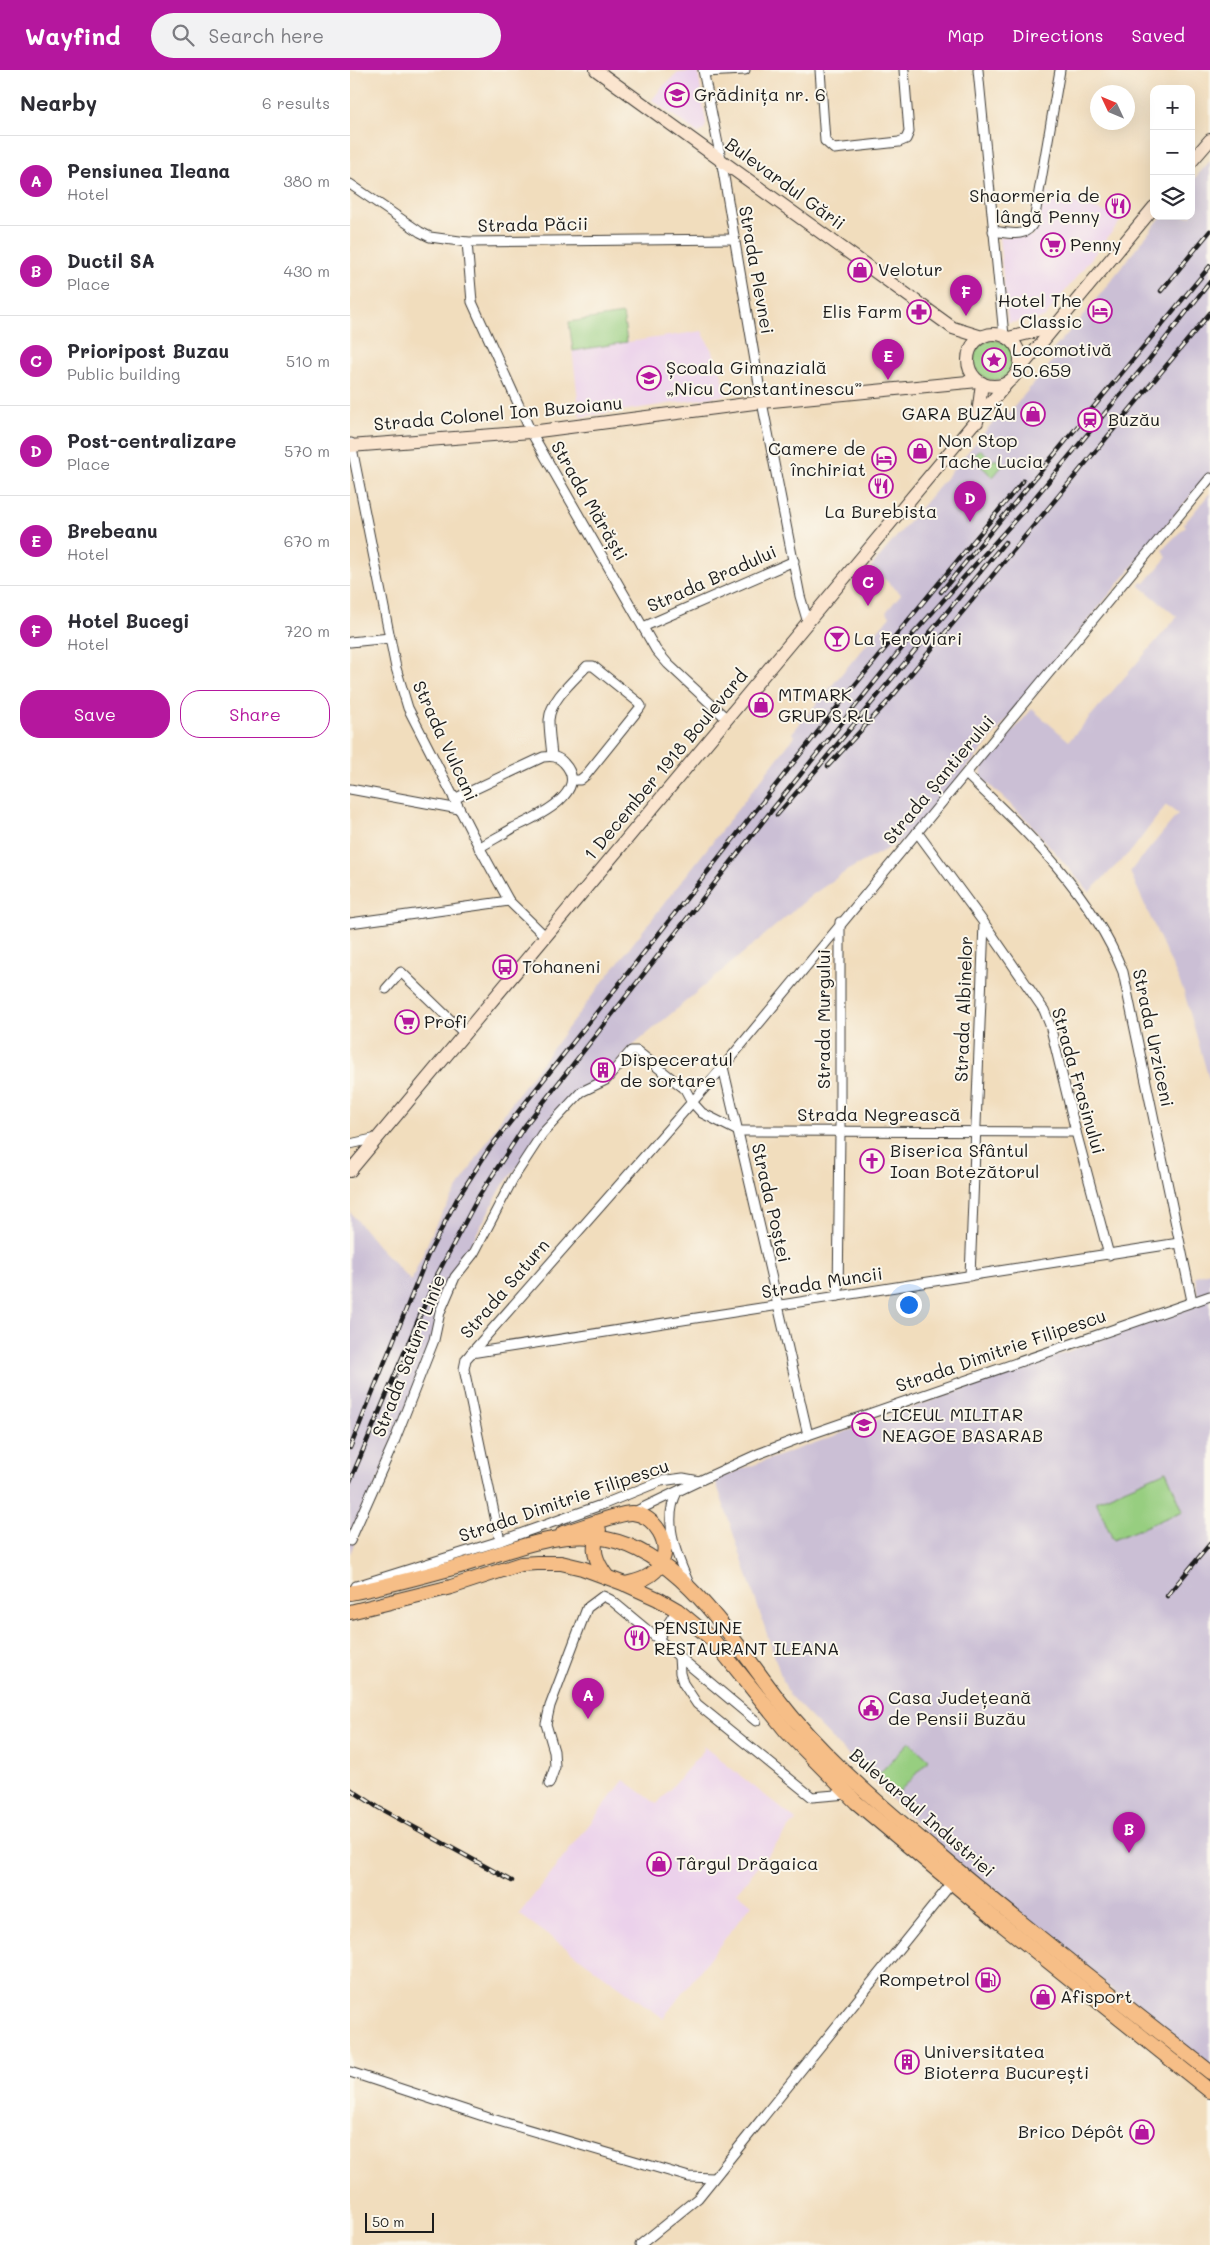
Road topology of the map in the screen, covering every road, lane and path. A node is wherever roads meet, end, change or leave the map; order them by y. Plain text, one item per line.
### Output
1 (596, 70) edge
2 (745, 70) edge
3 (820, 70) edge
4 (904, 70) edge
5 (978, 70) edge
6 (1060, 70) edge
7 (704, 71) edge
8 (1210, 140) edge
9 (1195, 157) edge
10 (721, 159) junction
11 (350, 184) edge
12 (1150, 212) edge
13 (993, 231) junction
14 (734, 239) junction
15 (467, 242) junction
16 (1054, 327) junction
17 (953, 328) junction
18 (1006, 337) junction
19 (982, 338) junction
20 (970, 351) junction
21 (1019, 370) junction
22 (980, 382) junction
23 (1008, 382) junction
24 (762, 402) junction
25 (976, 422) junction
26 (531, 432) junction
27 (351, 444) edge
28 (1210, 478) edge
29 (794, 561) junction
30 (808, 623) junction
31 (643, 627) junction
32 (390, 638) junction
33 (350, 642) edge
34 (727, 719) junction
35 (552, 756) junction
36 (966, 774) junction
37 (572, 780) junction
38 (350, 789) edge
39 (454, 799) junction
40 (459, 809) junction
41 (917, 832) junction
42 (479, 848) junction
43 (509, 901) junction
44 (840, 922) junction
45 (350, 923) edge
46 (984, 923) junction
47 (546, 937) junction
48 (386, 989) dead end
49 (465, 1034) junction
50 (723, 1067) junction
51 (606, 1080) joint
52 (692, 1102) junction
53 (738, 1131) junction
54 (976, 1131) junction
55 (840, 1132) junction
56 (1076, 1132) junction
57 (377, 1138) junction
58 (350, 1144) edge
59 (350, 1171) edge
60 (1179, 1243) junction
61 (1109, 1255) junction
62 (970, 1276) junction
63 (838, 1296) junction
64 (1210, 1296) edge
65 (1192, 1302) junction
66 (778, 1306) junction
67 (471, 1353) junction
68 (808, 1435) junction
69 (699, 1480) junction
70 (677, 1492) junction
71 (631, 1513) junction
72 (608, 1520) junction
73 (672, 1521) junction
74 (595, 1538) junction
75 (350, 1541) edge
76 (500, 1541) junction
77 (539, 1541) junction
78 (664, 1546) junction
79 (661, 1563) junction
80 (607, 1577) junction
81 (626, 1584) junction
82 (350, 1587) edge
83 (350, 1593) edge
84 (693, 1593) junction
85 (677, 1610) junction
86 (350, 1612) edge
87 (658, 1639) junction
88 (679, 1657) junction
89 (756, 1721) dead end
90 (550, 1784) dead end
91 (847, 1794) junction
92 (956, 1878) junction
93 (350, 2072) edge
94 (1210, 2072) edge
95 (1210, 2090) edge
96 (713, 2178) junction
97 (640, 2245) edge

1 - 10 main road, Bulevardul Gării
2 - 7 street
3 - 4 street
5 - 13 street
6 - 13 street
7 - 10 street, Strada Plevnei
8 - 9 main road
10 - 14 street, Strada Plevnei
10 - 17 main road, Bulevardul Gării
11 - 15 street, Strada Păcii
12 - 16 main road
13 - 18 street
14 - 15 street, Strada Păcii
14 - 24 street, Strada Plevnei
15 - 26 street, Strada Mărăști
16 - 18 main road
16 - 21 main road
17 - 19 main road, Bulevardul Gării
17 - 20 main road, Bulevardul Gării
18 - 19 main road
18 - 21 main road
19 - 20 main road
20 - 22 main road
21 - 23 main road
22 - 23 main road
22 - 24 main road, Strada Colonel Ion Buzoianu
22 - 25 main road
23 - 25 main road, 1 December 1918 Boulevard
24 - 26 main road, Strada Colonel Ion Buzoianu
24 - 29 street, Strada Plevnei
25 - 30 main road, 1 December 1918 Boulevard
26 - 27 main road, Strada Colonel Ion Buzoianu
26 - 31 street, Strada Mărăști
27 - 32 street, Strada Vulcani
28 - 36 street, Strada Șantierului
29 - 30 street, Strada Plevnei
29 - 31 street, Strada Bradului
30 - 34 main road, 1 December 1918 Boulevard
31 - 34 street, Strada Mărăști
32 - 33 street
32 - 39 street, Strada Vulcani
34 - 47 main road, 1 December 1918 Boulevard
35 - 37 street
35 - 37 street
35 - 39 street
36 - 41 street, Strada Șantierului
36 - 60 street, Strada Urziceni
37 - 42 street
38 - 40 street
39 - 40 street, Strada Vulcani
40 - 42 street, Strada Vulcani
41 - 44 street, Strada Șantierului
41 - 46 street, Strada Frasinului
42 - 43 street, Strada Vulcani
43 - 45 street
43 - 47 street, Strada Vulcani
44 - 50 street, Strada Șantierului
44 - 55 street, Strada Murgului
46 - 54 street, Strada Albinelor
46 - 56 street, Strada Frasinului
47 - 49 main road, 1 December 1918 Boulevard
48 - 49 street
49 - 57 main road, 1 December 1918 Boulevard
50 - 52 street, Strada Șantierului
50 - 53 street, Strada Poștei
51 - 52 street, Strada Negrească
51 - 75 street, Strada Saturn Linie
52 - 53 street, Strada Negrească
52 - 67 street, Strada Saturn
53 - 55 street, Strada Negrească
53 - 66 street, Strada Poștei
54 - 55 street, Strada Negrească
54 - 56 street, Strada Negrească
54 - 62 street, Strada Albinelor
55 - 63 street, Strada Murgului
56 - 61 street, Strada Frasinului
57 - 58 street
57 - 59 main road, 1 December 1918 Boulevard
60 - 61 street, Strada Muncii
60 - 65 street, Strada Urziceni
61 - 62 street, Strada Muncii
62 - 63 street, Strada Muncii
63 - 66 street, Strada Muncii
64 - 65 street, Strada Dimitrie Filipescu
65 - 68 street, Strada Dimitrie Filipescu
66 - 67 street, Strada Muncii
66 - 68 street, Strada Poștei
67 - 76 street, Strada Saturn
68 - 69 street, Strada Dimitrie Filipescu
69 - 70 street
69 - 76 street, Strada Dimitrie Filipescu
70 - 71 street
70 - 73 street
71 - 72 main road
71 - 78 main road
72 - 74 main road
72 - 77 main road
73 - 78 street
73 - 84 street
74 - 77 main road, Bulevardul Industriei
74 - 79 main road, Bulevardul Industriei
74 - 80 main road
76 - 82 street, Strada Dimitrie Filipescu
77 - 83 main road, Bulevardul Industriei
78 - 79 main road
79 - 81 main road
79 - 84 main road, Bulevardul Industriei
80 - 81 main road, Bulevardul Industriei
80 - 86 main road, Bulevardul Industriei
81 - 85 main road, Bulevardul Industriei
84 - 92 main road, Bulevardul Industriei
85 - 87 street
85 - 91 main road, Bulevardul Industriei
87 - 88 street
87 - 90 street
88 - 89 street
88 - 91 street
91 - 92 main road, Bulevardul Industriei
92 - 94 main road, Bulevardul Industriei
92 - 95 main road, Bulevardul Industriei
92 - 96 street
93 - 96 street
96 - 97 street

